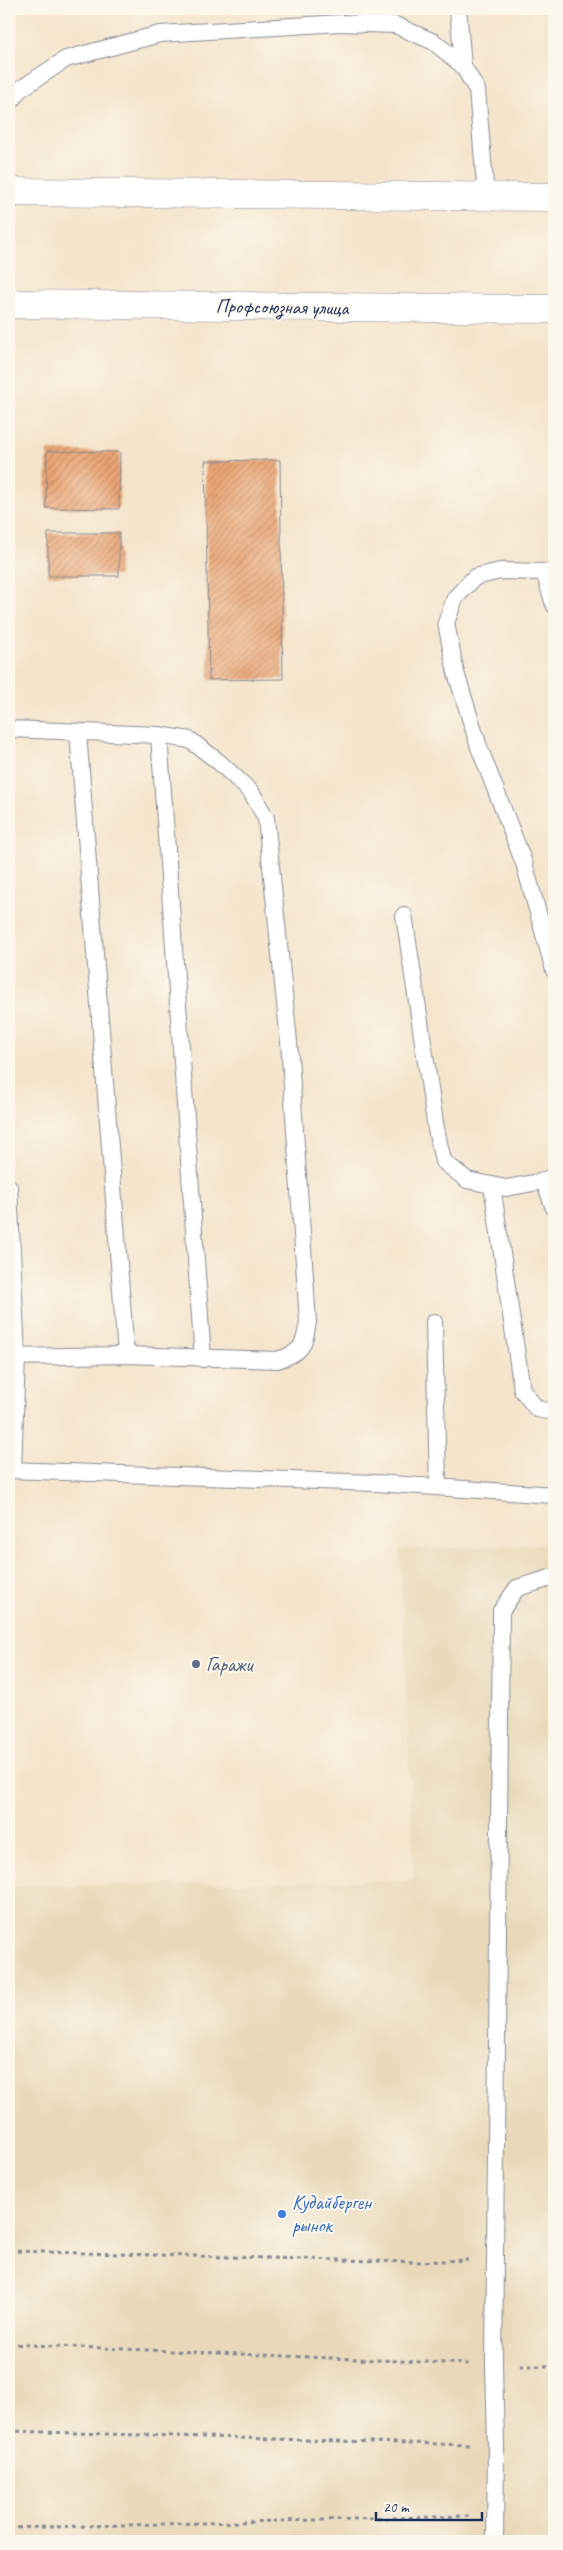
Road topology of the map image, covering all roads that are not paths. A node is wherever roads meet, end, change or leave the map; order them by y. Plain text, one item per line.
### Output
1 (458, 9) edge
2 (464, 66) junction
3 (9, 104) edge
4 (9, 192) edge
5 (486, 196) junction
6 (554, 197) edge
7 (9, 304) edge
8 (554, 309) edge
9 (549, 574) edge
10 (554, 605) edge
11 (9, 729) edge
12 (78, 732) junction
13 (159, 735) junction
14 (404, 915) dead end
15 (554, 970) edge
16 (549, 1179) edge
17 (492, 1185) junction
18 (9, 1187) edge
19 (554, 1208) edge
20 (434, 1322) dead end
21 (126, 1355) junction
22 (13, 1357) edge
23 (203, 1359) junction
24 (554, 1412) edge
25 (11, 1470) edge
26 (438, 1486) junction
27 (554, 1495) edge
28 (554, 1577) edge
29 (495, 2541) edge

1 - 2 lane
2 - 3 lane
2 - 5 lane
4 - 5 street
5 - 6 street
7 - 8 street, Профсоюзная улица
9 - 10 lane
9 - 15 lane
11 - 12 lane
12 - 13 lane
12 - 21 lane
13 - 23 lane
13 - 23 lane
14 - 17 lane
16 - 17 lane
16 - 19 lane
17 - 24 lane
18 - 22 lane
20 - 26 lane
21 - 22 lane
21 - 23 lane
22 - 25 lane
25 - 26 lane
26 - 27 lane
28 - 29 lane

